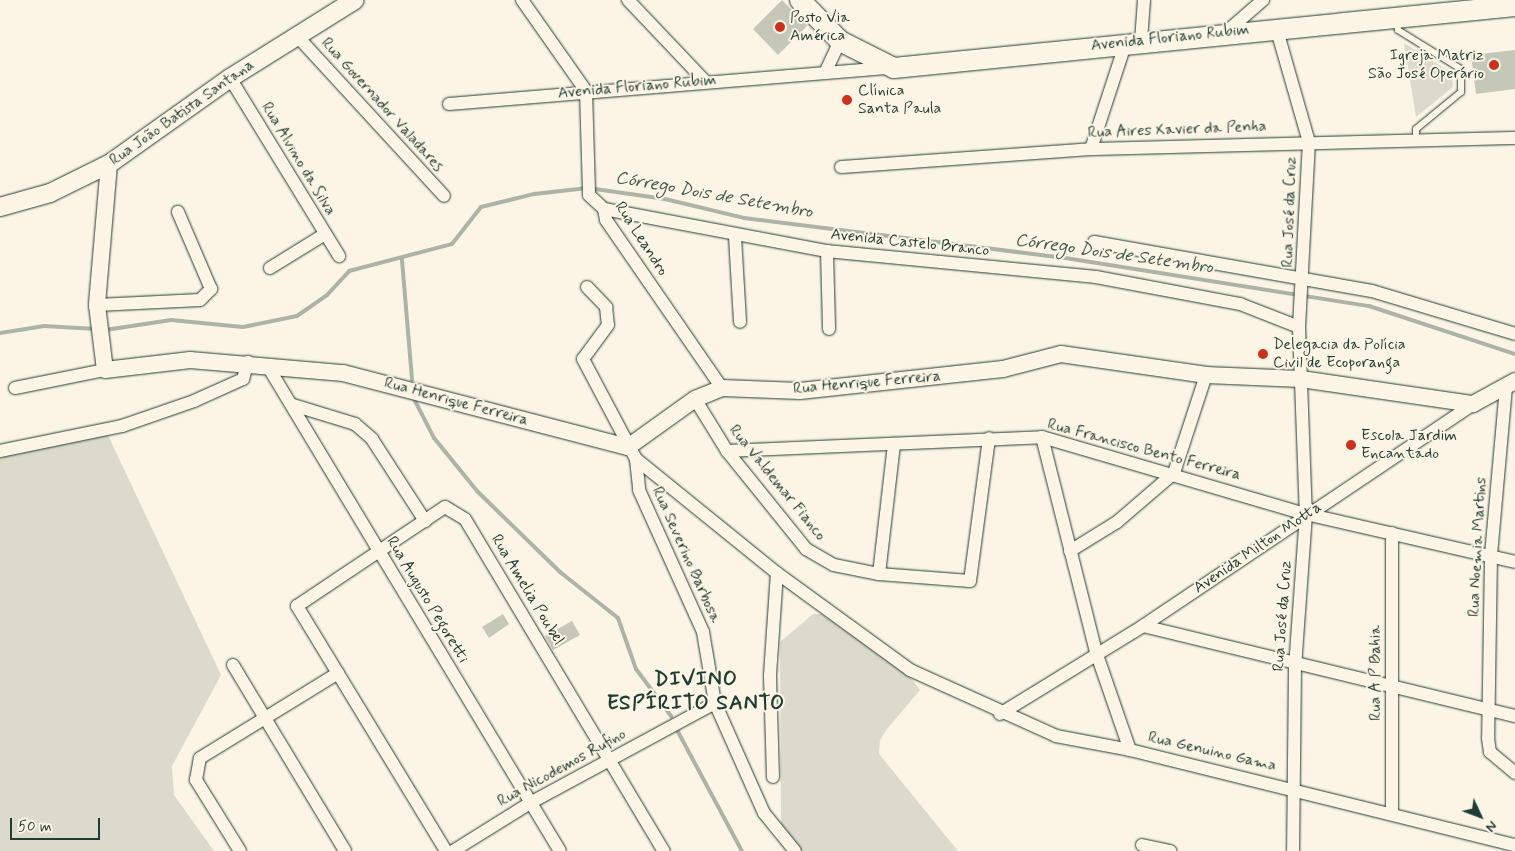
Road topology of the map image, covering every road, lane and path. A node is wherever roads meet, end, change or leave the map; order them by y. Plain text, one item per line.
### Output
1 (354, 0) edge
2 (522, 0) edge
3 (628, 0) edge
4 (800, 0) edge
5 (1144, 0) edge
6 (1263, 0) edge
7 (1515, 6) edge
8 (1396, 18) junction
9 (1276, 28) junction
10 (1224, 34) junction
11 (297, 36) junction
12 (840, 41) junction
13 (1133, 41) junction
14 (894, 68) junction
15 (825, 73) junction
16 (230, 78) junction
17 (705, 80) junction
18 (586, 91) junction
19 (449, 104) dead end
20 (1515, 138) edge
21 (1416, 140) junction
22 (1309, 142) junction
23 (1091, 149) junction
24 (109, 164) junction
25 (840, 167) dead end
26 (444, 196) dead end
27 (0, 207) edge
28 (604, 209) junction
29 (178, 212) dead end
30 (325, 234) junction
31 (736, 237) junction
32 (1094, 242) dead end
33 (828, 251) junction
34 (339, 256) dead end
35 (270, 268) dead end
36 (1303, 280) junction
37 (587, 287) dead end
38 (97, 304) junction
39 (740, 322) dead end
40 (1299, 326) junction
41 (829, 330) dead end
42 (1515, 336) edge
43 (248, 362) junction
44 (267, 365) junction
45 (105, 370) junction
46 (1206, 375) junction
47 (1301, 379) junction
48 (1511, 384) edge
49 (15, 388) dead end
50 (722, 388) junction
51 (695, 399) junction
52 (1473, 404) junction
53 (293, 405) junction
54 (1042, 437) junction
55 (989, 438) junction
56 (894, 444) junction
57 (0, 450) edge
58 (727, 451) junction
59 (632, 453) junction
60 (1174, 473) junction
61 (1306, 514) junction
62 (425, 521) junction
63 (1392, 533) junction
64 (1070, 551) junction
65 (378, 552) junction
66 (1491, 556) junction
67 (1515, 562) edge
68 (777, 573) junction
69 (879, 574) junction
70 (1143, 626) junction
71 (1096, 652) junction
72 (233, 665) dead end
73 (1295, 666) junction
74 (338, 673) junction
75 (1393, 690) junction
76 (715, 703) junction
77 (1488, 710) junction
78 (1000, 714) junction
79 (1515, 716) edge
80 (265, 719) junction
81 (1130, 750) junction
82 (611, 759) junction
83 (1515, 773) edge
84 (773, 776) dead end
85 (1293, 788) junction
86 (530, 802) junction
87 (1392, 812) junction
88 (1142, 845) dead end
89 (1515, 845) edge
90 (240, 851) edge
91 (345, 851) edge
92 (446, 851) edge
93 (453, 851) edge
94 (560, 851) edge
95 (664, 851) edge
96 (795, 851) edge
97 (1170, 851) edge
98 (1293, 851) edge

1 - 11 main road, Rua João Batista Santana
2 - 18 street
3 - 17 street
4 - 12 main road
5 - 13 street
6 - 10 street
7 - 8 main road, Avenida Floriano Rubim
8 - 9 main road, Avenida Floriano Rubim
8 - 21 lane
9 - 10 main road, Avenida Floriano Rubim
9 - 22 street, Rua José da Cruz
10 - 13 main road, Avenida Floriano Rubim
11 - 16 main road, Rua João Batista Santana
11 - 26 street, Rua Governador Valadares
12 - 14 main road
12 - 15 street
13 - 14 main road, Avenida Floriano Rubim
13 - 23 street
14 - 15 street, Avenida Floriano Rubim
15 - 17 street, Avenida Floriano Rubim
16 - 24 main road, Rua João Batista Santana
16 - 30 street, Rua Alvino da Silva
17 - 18 street, Avenida Floriano Rubim
18 - 19 street, Avenida Floriano Rubim
18 - 28 street, Rua Leandro
20 - 21 street, Rua Aires Xavier da Penha
21 - 22 street, Rua Aires Xavier da Penha
22 - 23 street, Rua Aires Xavier da Penha
22 - 36 street, Rua José da Cruz
23 - 25 street, Rua Aires Xavier da Penha
24 - 27 main road, Rua João Batista Santana
24 - 38 street
28 - 31 street, Avenida Castelo Branco
28 - 50 street, Rua Leandro
29 - 38 street
30 - 34 street, Rua Alvino da Silva
30 - 35 street
31 - 33 street, Avenida Castelo Branco
31 - 39 street
32 - 36 street
33 - 40 street, Avenida Castelo Branco
33 - 41 street
36 - 40 street, Rua José da Cruz
36 - 42 street
37 - 59 street
38 - 45 street
40 - 47 street, Rua José da Cruz
43 - 44 street, Rua Henrique Ferreira
43 - 45 street, Rua Henrique Ferreira
43 - 57 street
44 - 53 street, Rua Augusto Pegoretti
44 - 59 street, Rua Henrique Ferreira
45 - 49 street, Rua Henrique Ferreira
46 - 47 street, Rua Henrique Ferreira
46 - 50 street, Rua Henrique Ferreira
46 - 60 street
47 - 52 street, Rua Henrique Ferreira
47 - 61 street, Rua José da Cruz
48 - 52 street, Avenida Milton Motta
48 - 66 street, Rua Noemia Martins
50 - 51 street, Rua Henrique Ferreira
51 - 58 street, Rua Valdemar Fianco
51 - 59 street, Rua Henrique Ferreira
52 - 61 street, Avenida Milton Motta
53 - 62 street
53 - 65 street, Rua Augusto Pegoretti
54 - 55 street, Rua Francisco Bento Ferreira
54 - 60 street, Rua Francisco Bento Ferreira
54 - 64 street, Rua Genuino Gama
55 - 56 street, Rua Francisco Bento Ferreira
55 - 69 street, Rua Valdemar Fianco
56 - 58 street, Rua Francisco Bento Ferreira
56 - 69 street
58 - 69 street, Rua Valdemar Fianco
59 - 68 street
59 - 76 street, Rua Severino Barbosa
60 - 61 street, Rua Francisco Bento Ferreira
60 - 64 street
61 - 63 street, Rua Francisco Bento Ferreira
61 - 70 street, Avenida Milton Motta
61 - 73 street, Rua José da Cruz
62 - 65 street, Rua Amelia Poubel
62 - 82 street, Rua Amelia Poubel
63 - 66 street, Rua Francisco Bento Ferreira
63 - 75 street, Rua A P Bahia
64 - 71 street, Rua Genuino Gama
65 - 74 street, Rua Amelia Poubel
65 - 86 street, Rua Augusto Pegoretti
66 - 67 street, Rua Francisco Bento Ferreira
66 - 77 street, Rua Noemia Martins
68 - 78 street
68 - 84 street
70 - 71 street, Avenida Milton Motta
70 - 73 street
71 - 78 street, Avenida Milton Motta
71 - 81 street, Rua Genuino Gama
72 - 80 street
73 - 75 street
73 - 85 street, Rua José da Cruz
74 - 80 street
74 - 92 street
75 - 77 street
75 - 87 street, Rua A P Bahia
76 - 82 street, Rua Nicodemos Rufino
76 - 96 street, Rua Severino Barbosa
77 - 79 street
77 - 83 street, Rua Noemia Martins
78 - 81 street
80 - 90 street
80 - 91 street
81 - 85 street, Rua Genuino Gama
82 - 86 street, Rua Nicodemos Rufino
82 - 95 street, Rua Amelia Poubel
85 - 87 street, Rua Genuino Gama
85 - 98 street, Rua José da Cruz
86 - 93 street, Rua Nicodemos Rufino
86 - 94 street, Rua Augusto Pegoretti
87 - 89 street, Rua Genuino Gama
88 - 97 street

